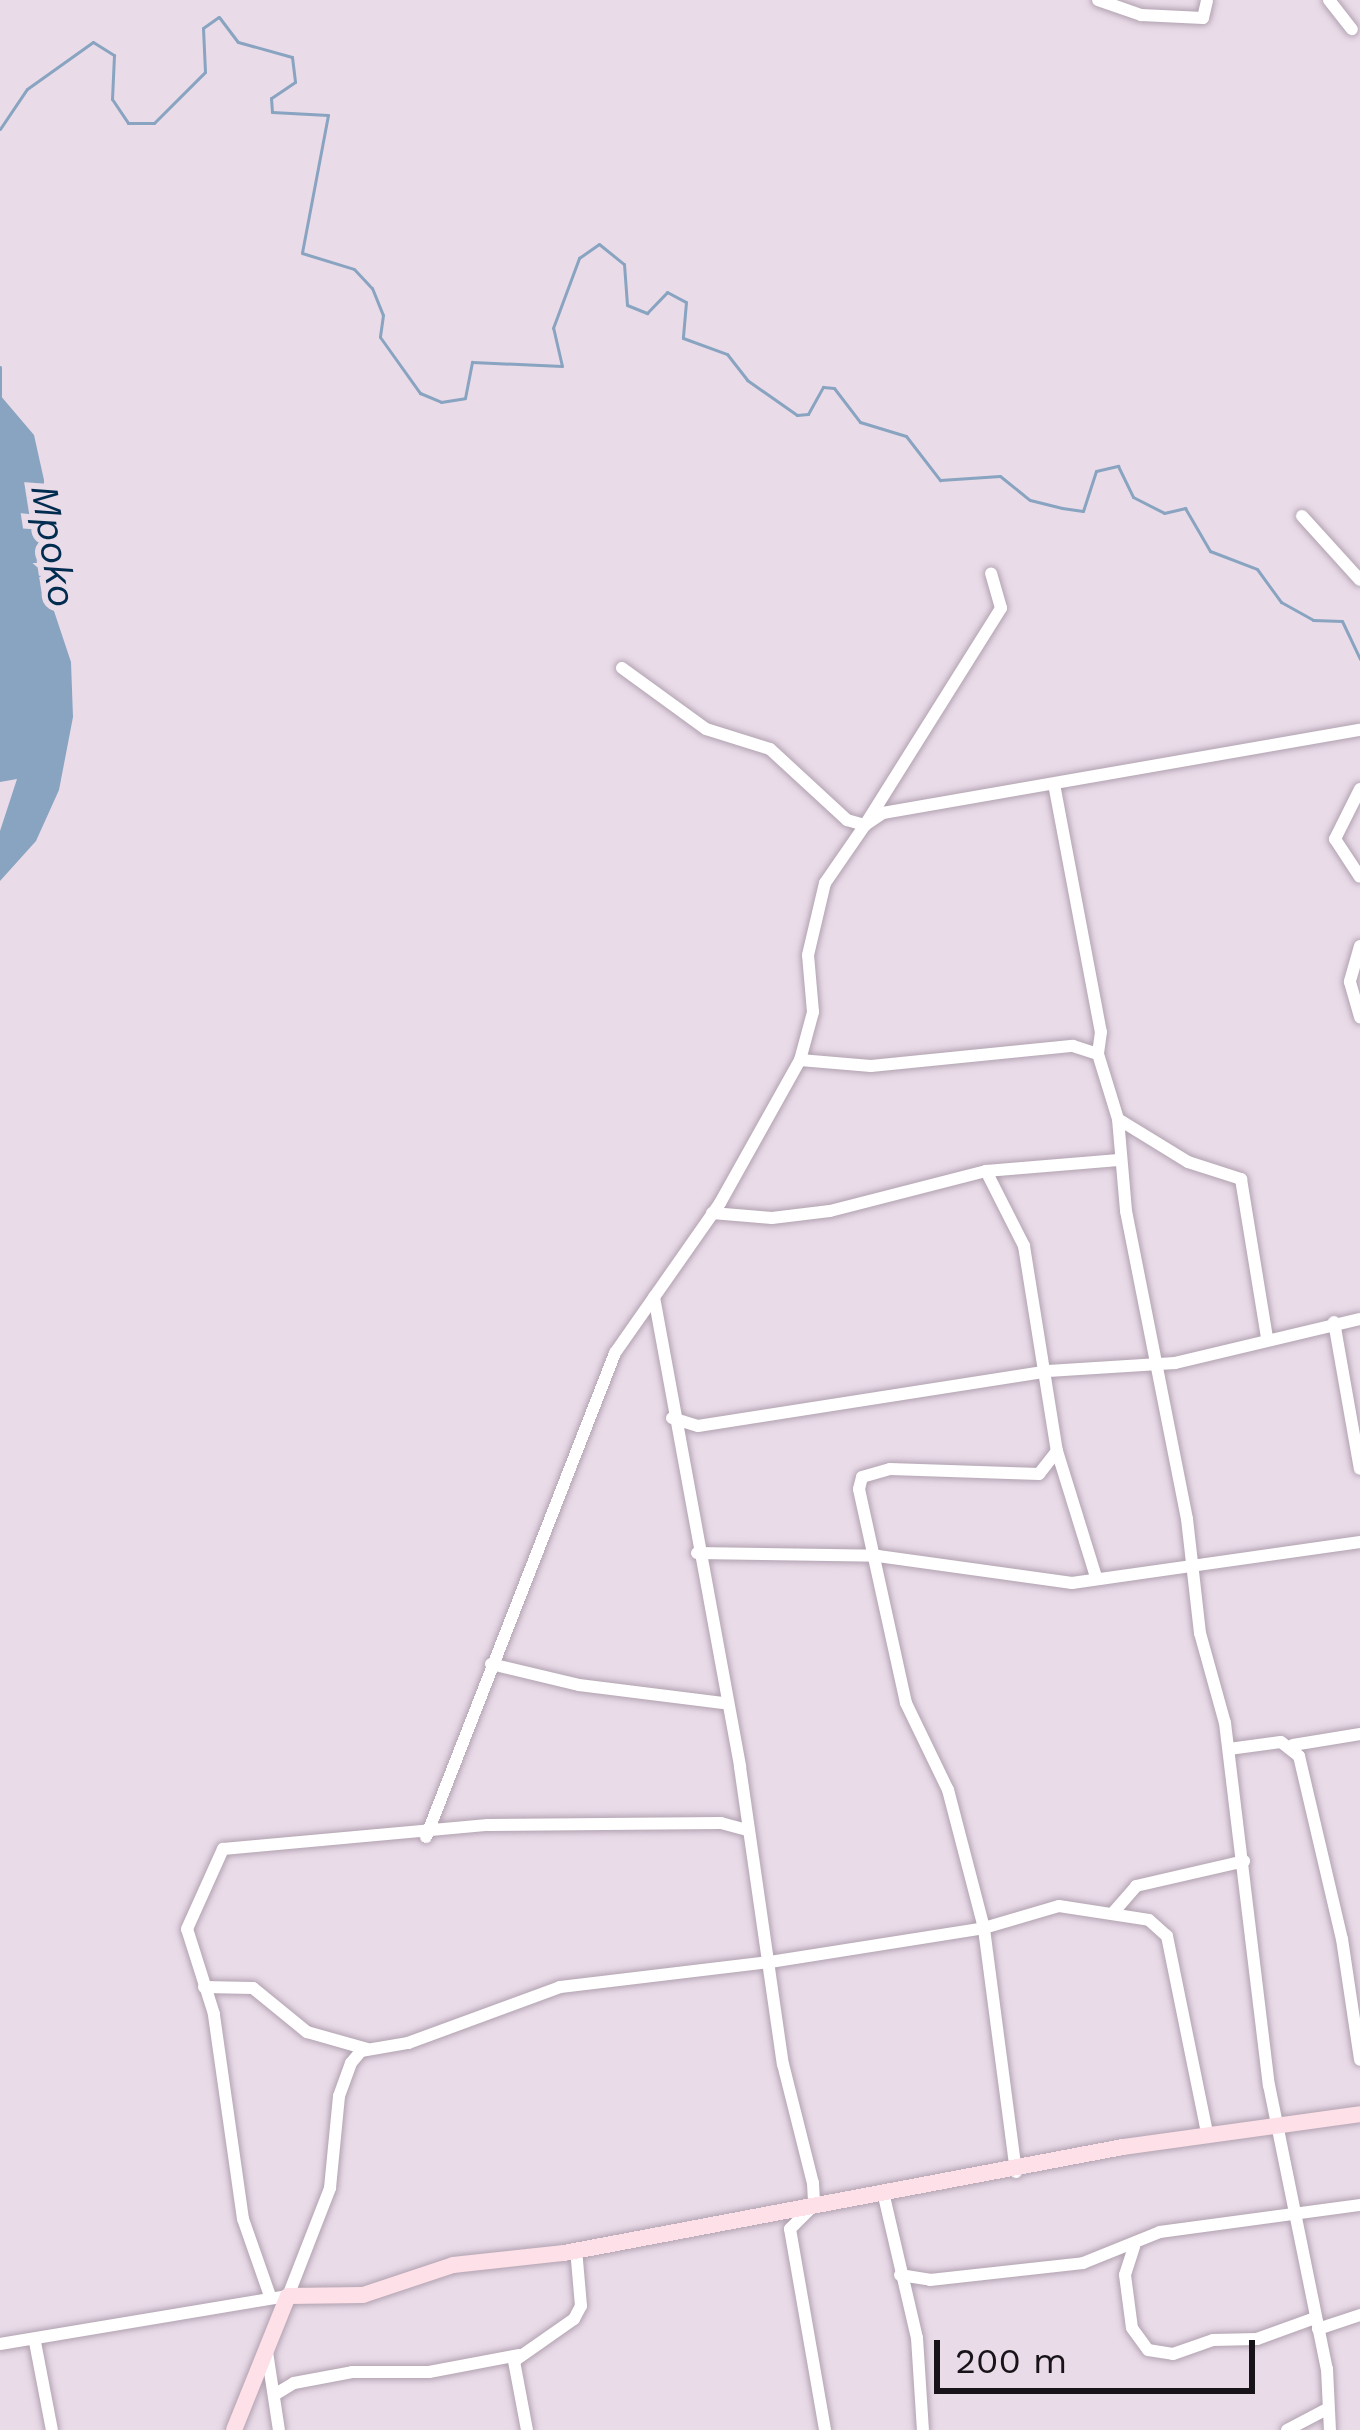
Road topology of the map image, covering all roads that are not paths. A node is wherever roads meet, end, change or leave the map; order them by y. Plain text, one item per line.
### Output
1 (1098, 0) edge
2 (1207, 0) edge
3 (1330, 0) edge
4 (1352, 29) dead end
5 (1302, 516) dead end
6 (992, 573) dead end
7 (1360, 580) edge
8 (622, 668) dead end
9 (1360, 730) edge
10 (1054, 784) junction
11 (1360, 789) edge
12 (865, 825) junction
13 (1360, 877) edge
14 (1360, 946) edge
15 (1360, 1018) edge
16 (1098, 1054) junction
17 (800, 1060) junction
18 (1118, 1119) junction
19 (1119, 1160) junction
20 (986, 1171) junction
21 (712, 1213) junction
22 (653, 1296) junction
23 (1360, 1319) edge
24 (1334, 1322) junction
25 (1267, 1337) junction
26 (1154, 1365) junction
27 (1048, 1371) junction
28 (672, 1418) junction
29 (1357, 1436) edge
30 (1058, 1451) junction
31 (1360, 1468) edge
32 (1360, 1542) edge
33 (697, 1553) junction
34 (872, 1556) junction
35 (1193, 1571) junction
36 (1096, 1577) junction
37 (491, 1664) junction
38 (723, 1703) junction
39 (1360, 1734) edge
40 (1293, 1745) junction
41 (1229, 1750) junction
42 (747, 1830) junction
43 (425, 1837) junction
44 (1244, 1861) junction
45 (1112, 1914) junction
46 (984, 1928) junction
47 (770, 1962) junction
48 (204, 1987) junction
49 (368, 2050) junction
50 (1360, 2060) edge
51 (1360, 2114) edge
52 (1275, 2123) junction
53 (1208, 2133) junction
54 (1016, 2174) junction
55 (883, 2192) junction
56 (814, 2205) junction
57 (1360, 2205) edge
58 (1296, 2216) junction
59 (1134, 2247) junction
60 (576, 2249) junction
61 (900, 2275) junction
62 (279, 2296) junction
63 (1360, 2315) edge
64 (1316, 2324) junction
65 (34, 2342) junction
66 (0, 2344) edge
67 (265, 2345) junction
68 (519, 2355) junction
69 (274, 2395) junction
70 (1325, 2410) junction
71 (922, 2429) edge
72 (52, 2430) edge
73 (234, 2430) edge
74 (279, 2430) edge
75 (527, 2430) edge
76 (825, 2430) edge
77 (1287, 2430) edge
78 (1330, 2430) edge

1 - 2 street
3 - 4 street
5 - 7 street
6 - 12 street
8 - 12 street
9 - 10 street
10 - 12 street
10 - 16 street
11 - 13 street
12 - 17 street
14 - 15 street
16 - 17 street
16 - 18 street
17 - 21 street
18 - 19 street
18 - 25 street
19 - 20 street
19 - 26 street
20 - 21 street
20 - 27 street
21 - 22 street
22 - 28 street
22 - 37 street
23 - 24 street
24 - 25 street
24 - 29 street
25 - 26 street
26 - 27 street
26 - 35 street
27 - 28 street
27 - 30 street
28 - 33 street
29 - 31 street
30 - 34 street
30 - 36 street
32 - 35 street
33 - 34 street
33 - 38 street
34 - 36 street
34 - 46 street
35 - 36 street
35 - 41 street
37 - 38 street
37 - 43 street
38 - 42 street
39 - 40 street
40 - 41 street
40 - 50 street
41 - 44 street
42 - 43 street
42 - 47 street
43 - 48 street
44 - 45 street
44 - 52 street
45 - 46 street
45 - 53 street
46 - 47 street
46 - 54 street
47 - 49 street
47 - 56 street
48 - 49 street
48 - 62 street
49 - 62 street
51 - 52 street
52 - 53 street
52 - 58 street
53 - 54 street
54 - 55 street
55 - 56 street
55 - 61 street
56 - 60 street
56 - 76 street
57 - 58 street
58 - 59 street
58 - 64 street
59 - 61 street
59 - 64 street
60 - 62 street
60 - 68 street
61 - 71 street
62 - 65 street
62 - 67 street
63 - 64 street
64 - 70 street
65 - 66 street
65 - 72 street
67 - 69 street
67 - 73 street
68 - 69 street
68 - 75 street
69 - 74 street
70 - 77 street
70 - 78 street

